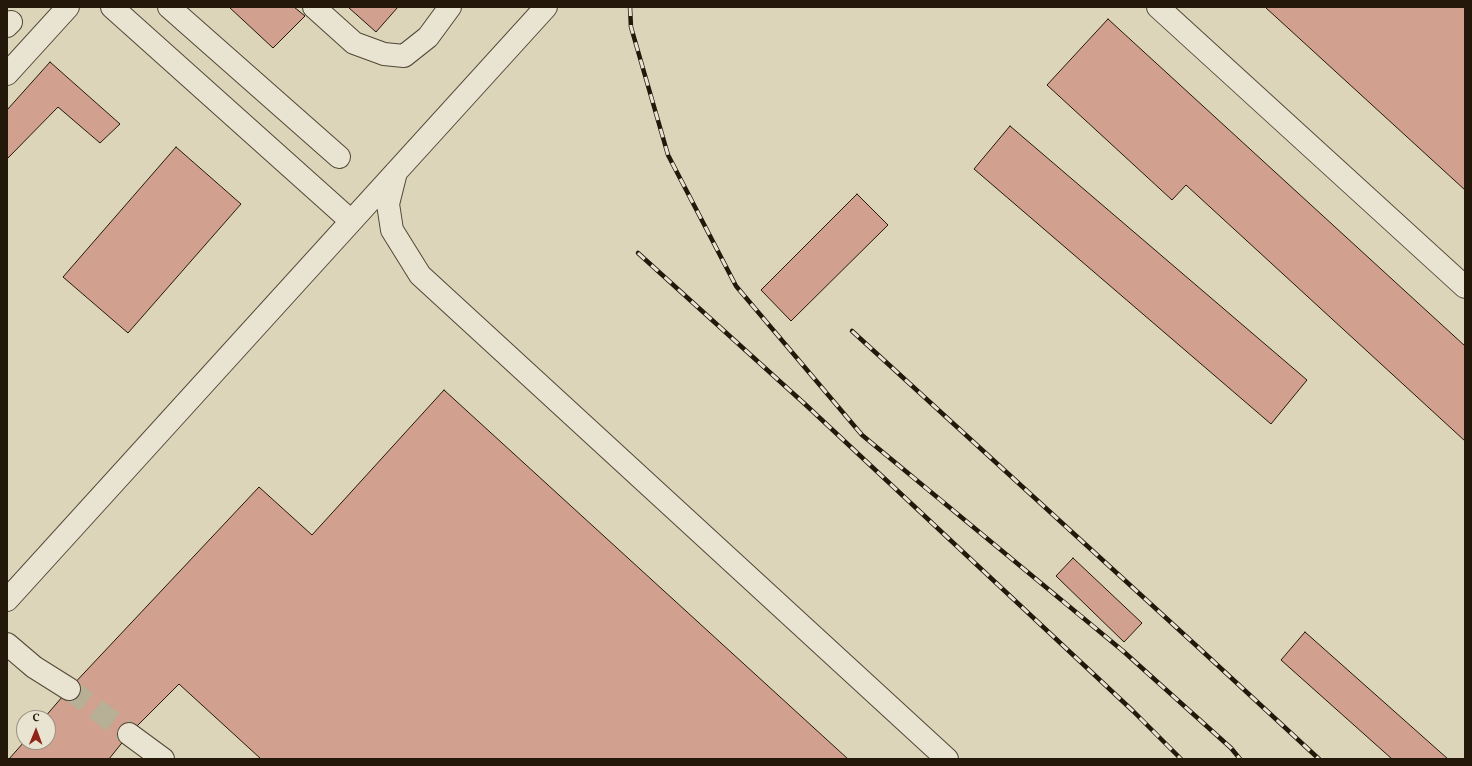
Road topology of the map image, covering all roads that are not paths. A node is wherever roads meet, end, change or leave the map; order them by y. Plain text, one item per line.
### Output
1 (68, 7) edge
2 (112, 7) edge
3 (169, 7) edge
4 (314, 7) edge
5 (450, 7) edge
6 (546, 7) edge
7 (1158, 7) edge
8 (7, 74) edge
9 (339, 157) dead end
10 (396, 172) junction
11 (351, 221) junction
12 (1465, 287) edge
13 (7, 600) edge
14 (7, 644) edge
15 (69, 689) tunnel mouth
16 (129, 734) tunnel mouth
17 (164, 759) edge
18 (947, 759) edge

1 - 8 lane
2 - 11 lane
3 - 9 lane
4 - 5 lane
6 - 10 lane
7 - 12 lane
10 - 11 lane
10 - 18 lane
11 - 13 lane
14 - 15 lane
16 - 17 lane

